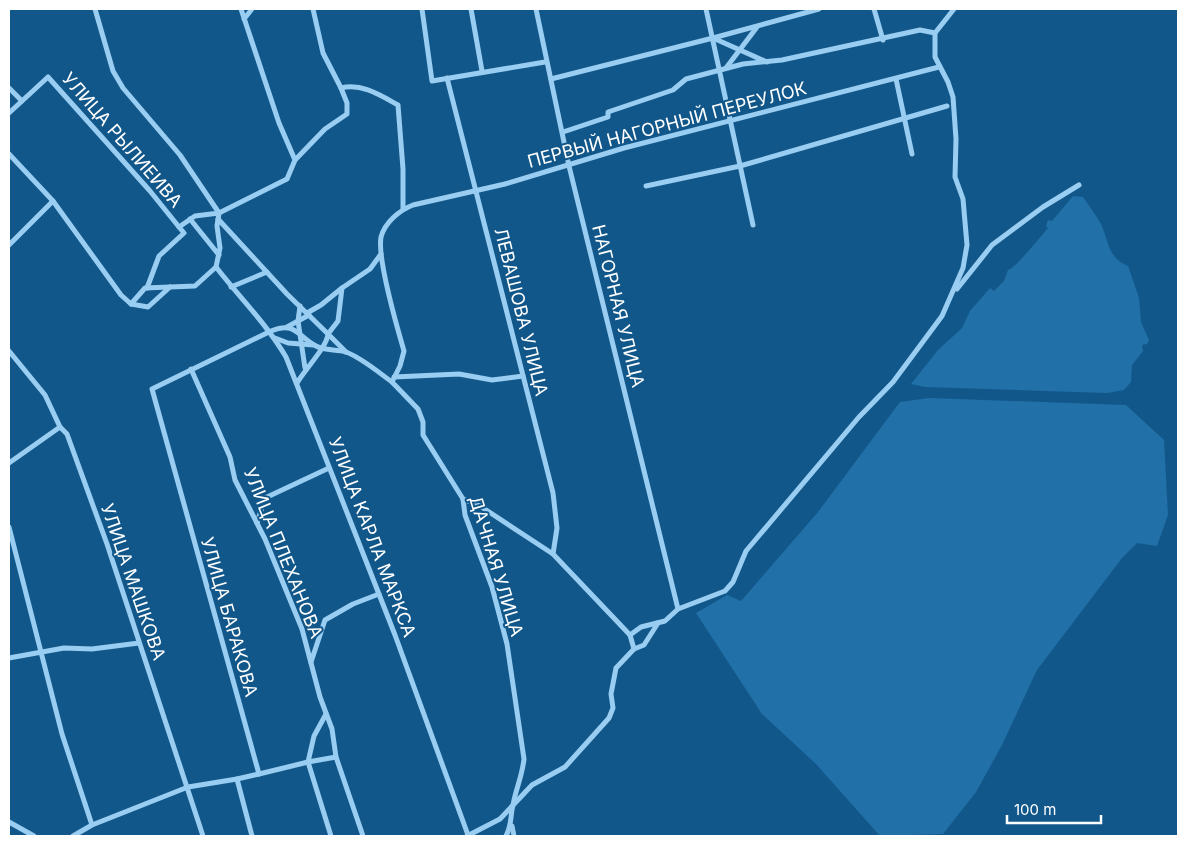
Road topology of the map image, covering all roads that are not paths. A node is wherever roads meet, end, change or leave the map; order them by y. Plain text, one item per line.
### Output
1 (95, 9) edge
2 (241, 9) edge
3 (252, 9) edge
4 (313, 9) edge
5 (422, 9) edge
6 (470, 9) edge
7 (536, 9) edge
8 (706, 9) edge
9 (819, 9) edge
10 (874, 9) edge
11 (954, 9) edge
12 (244, 19) junction
13 (757, 26) junction
14 (935, 33) junction
15 (713, 38) junction
16 (747, 40) junction
17 (883, 40) junction
18 (740, 50) junction
19 (752, 56) junction
20 (545, 62) junction
21 (767, 62) junction
22 (939, 67) junction
23 (723, 70) junction
24 (482, 72) junction
25 (447, 78) junction
26 (550, 79) junction
27 (896, 79) junction
28 (9, 88) edge
29 (341, 88) junction
30 (22, 101) junction
31 (947, 106) dead end
32 (9, 113) edge
33 (905, 118) junction
34 (730, 122) junction
35 (563, 132) junction
36 (9, 154) edge
37 (912, 154) dead end
38 (296, 160) junction
39 (569, 166) junction
40 (740, 166) junction
41 (1079, 185) dead end
42 (646, 186) dead end
43 (476, 190) junction
44 (53, 201) junction
45 (402, 209) junction
46 (219, 213) junction
47 (190, 219) junction
48 (218, 219) junction
49 (753, 225) dead end
50 (179, 227) junction
51 (9, 245) edge
52 (381, 254) junction
53 (219, 255) junction
54 (216, 267) junction
55 (267, 272) junction
56 (170, 287) junction
57 (231, 287) junction
58 (148, 288) junction
59 (342, 288) junction
60 (954, 291) junction
61 (131, 304) junction
62 (300, 306) junction
63 (308, 314) junction
64 (298, 321) junction
65 (287, 327) junction
66 (271, 331) junction
67 (300, 333) junction
68 (328, 334) junction
69 (275, 338) junction
70 (302, 345) junction
71 (313, 345) junction
72 (323, 349) junction
73 (9, 352) edge
74 (346, 352) junction
75 (305, 368) junction
76 (191, 369) junction
77 (523, 376) junction
78 (393, 379) junction
79 (296, 383) junction
80 (60, 428) junction
81 (9, 463) edge
82 (329, 468) junction
83 (463, 499) junction
84 (257, 523) junction
85 (9, 527) edge
86 (553, 554) junction
87 (379, 594) junction
88 (678, 609) junction
89 (658, 623) junction
90 (630, 635) junction
91 (139, 643) junction
92 (634, 649) junction
93 (41, 652) junction
94 (9, 658) edge
95 (311, 663) junction
96 (326, 714) junction
97 (336, 757) junction
98 (308, 762) junction
99 (259, 774) junction
100 (238, 779) junction
101 (188, 787) junction
102 (512, 806) junction
103 (9, 822) edge
104 (359, 822) junction
105 (92, 825) junction
106 (512, 826) junction
107 (34, 836) edge
108 (73, 836) edge
109 (203, 836) edge
110 (252, 836) edge
111 (331, 836) edge
112 (363, 836) edge
113 (368, 836) edge
114 (467, 836) edge
115 (506, 836) edge
116 (514, 836) edge

1 - 46 street, УЛИЦА РЫЛИЕИВА
2 - 12 street
3 - 12 street
4 - 29 street
5 - 25 street
6 - 24 street
7 - 20 street, НАГОРНАЯ УЛИЦА
8 - 15 street
9 - 13 street
10 - 17 street
11 - 14 street
12 - 38 street
13 - 15 street
13 - 16 street
14 - 17 street
14 - 22 street
15 - 18 street
15 - 23 street
15 - 26 street
16 - 18 street
16 - 19 street
17 - 21 street
18 - 19 street
18 - 23 street
19 - 21 street
20 - 24 street
20 - 26 street, НАГОРНАЯ УЛИЦА
21 - 23 street
22 - 27 street, ПЕРВЫЙ НАГОРНЫЙ ПЕРЕУЛОК
22 - 60 street
23 - 34 street
23 - 35 street
24 - 25 street
25 - 43 street, ЛЕВАШОВА УЛИЦА
26 - 35 street, НАГОРНАЯ УЛИЦА
27 - 33 street
27 - 34 street, ПЕРВЫЙ НАГОРНЫЙ ПЕРЕУЛОК
28 - 30 street
29 - 38 street
29 - 45 street
30 - 32 street
30 - 50 street, УЛИЦА РЫЛИЕИВА
31 - 33 street
33 - 37 street
33 - 40 street
34 - 39 street, ПЕРВЫЙ НАГОРНЫЙ ПЕРЕУЛОК
34 - 40 street
35 - 39 street, НАГОРНАЯ УЛИЦА
36 - 44 street
38 - 46 street
39 - 43 street, ПЕРВЫЙ НАГОРНЫЙ ПЕРЕУЛОК
39 - 88 street, НАГОРНАЯ УЛИЦА
40 - 42 street
40 - 49 street
41 - 60 street
43 - 45 street, ПЕРВЫЙ НАГОРНЫЙ ПЕРЕУЛОК
43 - 77 street, ЛЕВАШОВА УЛИЦА
44 - 51 street
44 - 61 street
45 - 52 street
46 - 47 street, УЛИЦА РЫЛИЕИВА
46 - 48 street
47 - 50 street, УЛИЦА РЫЛИЕИВА
47 - 53 street
48 - 53 street
48 - 55 street
50 - 58 street
52 - 59 street
52 - 78 street
53 - 54 street
54 - 56 street
54 - 57 street, УЛИЦА КАРЛА МАРКСА
55 - 57 street
55 - 62 street
56 - 58 street
56 - 61 street
57 - 66 street, УЛИЦА КАРЛА МАРКСА
58 - 61 street
59 - 63 street
59 - 68 street
60 - 88 street
62 - 63 street
62 - 64 street
63 - 64 street
63 - 68 street
64 - 65 street
64 - 67 street
65 - 66 street
65 - 67 street, ДАЧНАЯ УЛИЦА
66 - 69 street, УЛИЦА КАРЛА МАРКСА
66 - 76 street
67 - 70 street
67 - 71 street, ДАЧНАЯ УЛИЦА
68 - 72 street
68 - 74 street
69 - 70 street
69 - 79 street, УЛИЦА КАРЛА МАРКСА
70 - 71 street
70 - 75 street
71 - 72 street, ДАЧНАЯ УЛИЦА
72 - 74 street, ДАЧНАЯ УЛИЦА
72 - 75 street
73 - 80 street, УЛИЦА МАШКОВА
74 - 78 street, ДАЧНАЯ УЛИЦА
75 - 79 street
76 - 84 street, УЛИЦА ПЛЕХАНОВА
76 - 99 street, УЛИЦА БАРАКОВА
77 - 78 street
77 - 86 street, ЛЕВАШОВА УЛИЦА
78 - 83 street, ДАЧНАЯ УЛИЦА
79 - 82 street, УЛИЦА КАРЛА МАРКСА
80 - 81 street
80 - 91 street, УЛИЦА МАШКОВА
82 - 84 street
82 - 87 street, УЛИЦА КАРЛА МАРКСА
83 - 86 street
83 - 102 street, ДАЧНАЯ УЛИЦА
84 - 95 street, УЛИЦА ПЛЕХАНОВА
85 - 93 street
86 - 90 street
87 - 95 street
87 - 114 street, УЛИЦА КАРЛА МАРКСА
88 - 89 street
89 - 90 street
89 - 92 street
90 - 92 street
91 - 93 street
91 - 101 street, УЛИЦА МАШКОВА
92 - 102 street
93 - 94 street
93 - 105 street
95 - 96 street, УЛИЦА ПЛЕХАНОВА
96 - 97 street, УЛИЦА ПЛЕХАНОВА
96 - 98 street
97 - 98 street
97 - 104 street, УЛИЦА ПЛЕХАНОВА
98 - 99 street
98 - 111 street
99 - 100 street
100 - 101 street
100 - 110 street
101 - 105 street
101 - 109 street, УЛИЦА МАШКОВА
102 - 106 street
102 - 114 street
103 - 107 street
104 - 112 street, УЛИЦА ПЛЕХАНОВА
104 - 113 street
105 - 108 street
106 - 115 street
106 - 116 street

